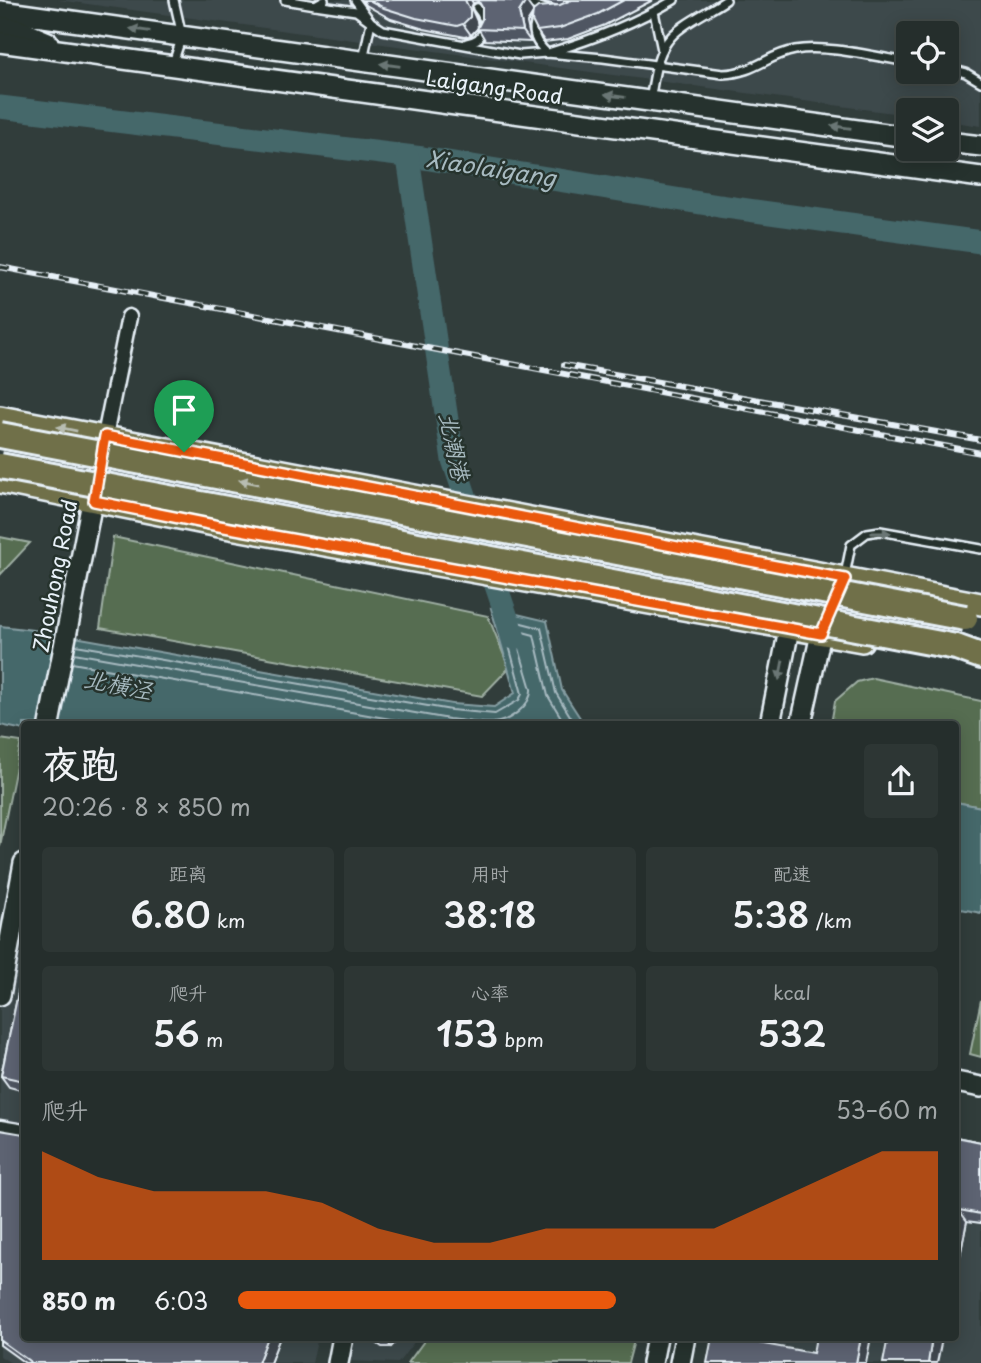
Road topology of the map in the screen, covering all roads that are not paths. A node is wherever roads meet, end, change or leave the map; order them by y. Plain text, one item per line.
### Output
1 (174, 0) edge
2 (285, 0) edge
3 (324, 0) edge
4 (355, 0) edge
5 (517, 0) edge
6 (674, 0) edge
7 (726, 0) edge
8 (315, 5) junction
9 (477, 8) edge
10 (0, 11) edge
11 (654, 12) junction
12 (371, 22) junction
13 (0, 26) edge
14 (182, 36) junction
15 (0, 42) edge
16 (464, 44) junction
17 (68, 51) junction
18 (662, 51) junction
19 (547, 53) junction
20 (896, 60) edge
21 (363, 61) junction
22 (172, 64) junction
23 (657, 65) junction
24 (959, 71) edge
25 (981, 82) edge
26 (650, 101) junction
27 (896, 134) edge
28 (959, 143) edge
29 (981, 146) edge
30 (981, 177) edge
31 (129, 317) dead end
32 (0, 417) edge
33 (0, 435) edge
34 (105, 436) junction
35 (0, 466) edge
36 (0, 482) edge
37 (94, 501) junction
38 (981, 549) edge
39 (845, 579) junction
40 (977, 616) edge
41 (789, 629) junction
42 (821, 634) junction
43 (957, 647) junction
44 (981, 650) edge
45 (981, 656) edge
46 (981, 663) edge
47 (50, 721) edge
48 (771, 721) edge
49 (802, 721) edge
50 (21, 874) edge
51 (13, 905) edge
52 (0, 995) edge
53 (959, 1083) edge
54 (981, 1087) edge
55 (0, 1128) edge
56 (21, 1132) edge
57 (342, 1341) edge
58 (656, 1341) edge
59 (684, 1341) edge
60 (338, 1363) edge
61 (652, 1363) edge
62 (680, 1363) edge

1 - 14 lane
2 - 8 lane
3 - 8 lane
4 - 12 lane
5 - 19 lane
6 - 11 lane
7 - 18 lane
8 - 12 lane
9 - 16 lane
14 -> 10 main road
11 - 18 lane
11 - 19 lane
12 - 16 lane
12 - 21 lane
13 - 17 main road
14 - 21 main road
14 - 22 lane
15 - 17 main road, Laigang Road
16 - 19 lane
17 - 22 main road, Laigang Road
18 - 23 lane
19 - 23 lane
20 - 23 lane
26 -> 21 main road
22 - 30 main road, Laigang Road
23 - 26 lane
24 - 25 lane
27 -> 26 main road
28 - 29 main road
31 - 34 street
34 -> 32 main road
40 -> 33 highway, bridge
34 - 37 main road, Zhouhong Road
34 - 39 main road
35 - 43 highway, bridge
36 - 37 main road
37 - 41 main road
37 - 47 main road, Zhouhong Road
39 -> 38 lane
39 - 40 main road
39 - 41 main road
39 - 42 main road
41 - 42 main road
41 -> 48 main road
42 - 46 main road
42 - 49 main road
43 - 44 highway
43 - 45 highway
50 - 51 main road
51 - 52 main road
53 - 54 main road
55 - 56 street
57 - 60 main road
58 - 61 main road
59 - 62 main road

